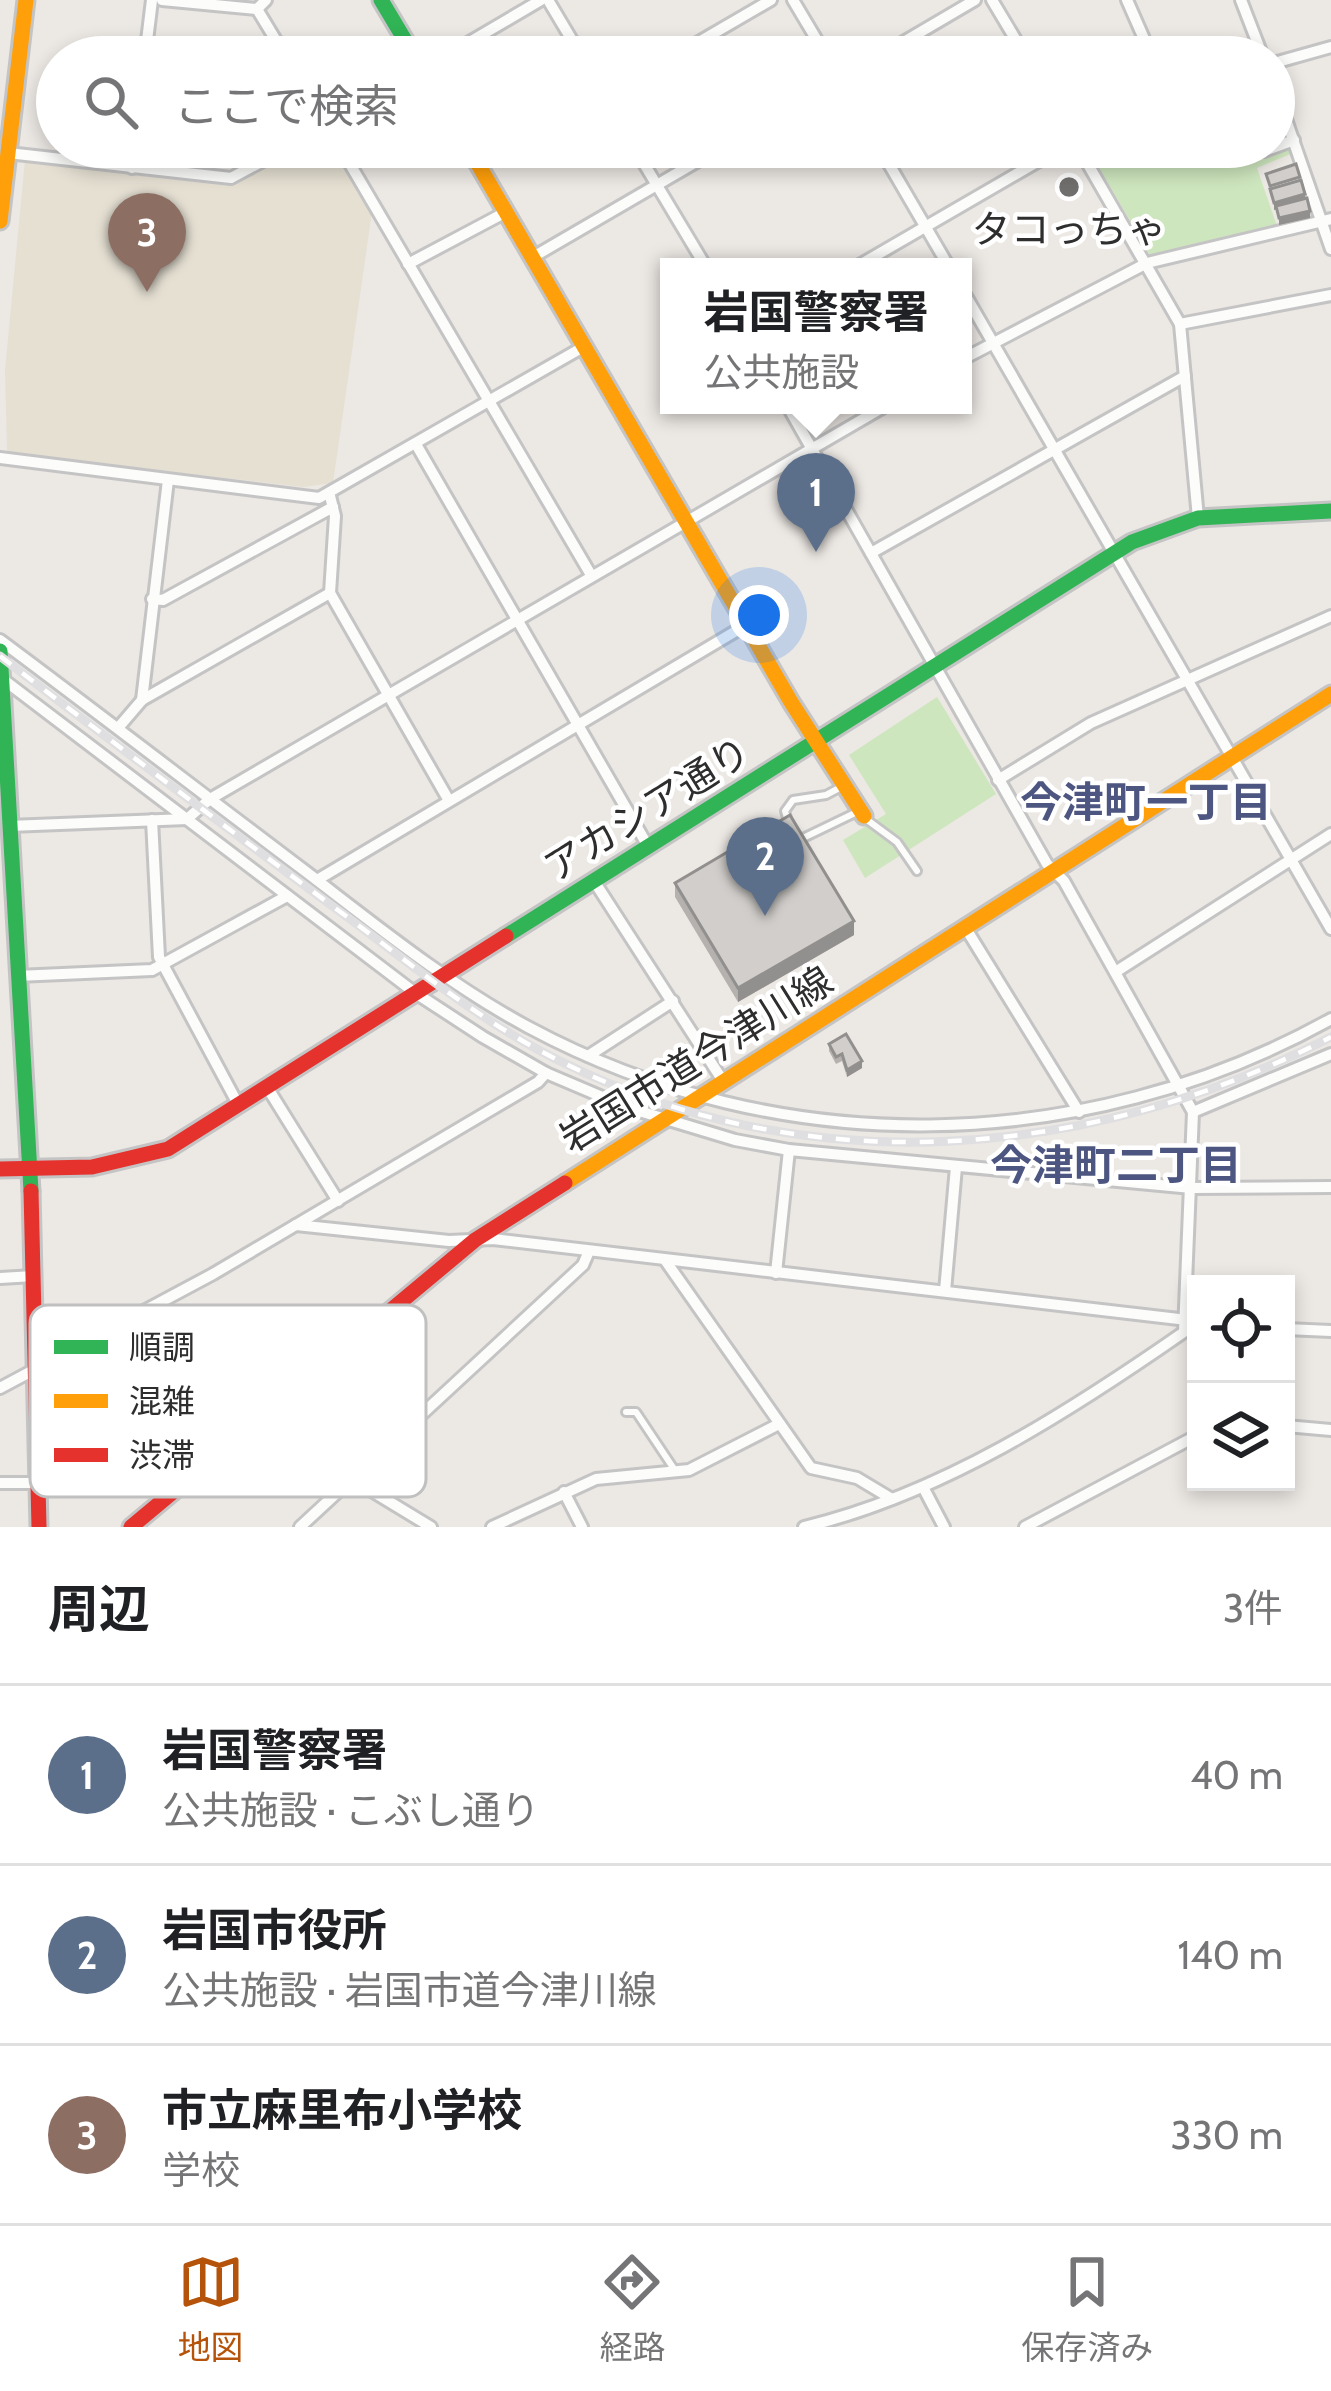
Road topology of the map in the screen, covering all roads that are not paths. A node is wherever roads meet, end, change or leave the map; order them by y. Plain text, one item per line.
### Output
1 (26, 0) edge
2 (152, 0) edge
3 (162, 0) edge
4 (381, 0) edge
5 (545, 0) edge
6 (771, 0) edge
7 (793, 0) edge
8 (975, 0) edge
9 (992, 0) edge
10 (1127, 0) edge
11 (1241, 0) edge
12 (261, 5) edge
13 (148, 36) edge
14 (276, 36) edge
15 (402, 36) edge
16 (481, 36) edge
17 (568, 36) edge
18 (710, 36) edge
19 (814, 36) edge
20 (914, 36) edge
21 (1013, 36) edge
22 (1143, 36) edge
23 (1255, 36) edge
24 (1331, 47) edge
25 (1295, 57) edge
26 (1295, 142) edge
27 (8, 153) junction
28 (36, 156) edge
29 (132, 168) edge
30 (250, 168) edge
31 (352, 168) edge
32 (480, 168) edge
33 (646, 168) edge
34 (686, 168) edge
35 (891, 168) edge
36 (1027, 168) edge
37 (1090, 168) edge
38 (656, 185) junction
39 (2, 189) edge
40 (506, 212) junction
41 (1328, 219) edge
42 (0, 221) edge
43 (926, 226) junction
44 (1331, 249) edge
45 (533, 257) junction
46 (701, 258) edge
47 (871, 258) edge
48 (944, 258) edge
49 (1147, 263) junction
50 (408, 264) junction
51 (1331, 295) edge
52 (972, 307) edge
53 (1180, 324) junction
54 (992, 341) junction
55 (585, 346) junction
56 (972, 353) edge
57 (1185, 376) junction
58 (491, 401) junction
59 (792, 414) edge
60 (871, 414) edge
61 (417, 446) junction
62 (1052, 448) junction
63 (813, 449) junction
64 (0, 458) edge
65 (168, 480) junction
66 (331, 502) junction
67 (1331, 511) edge
68 (1198, 518) junction
69 (685, 522) junction
70 (871, 553) junction
71 (1113, 553) junction
72 (591, 575) junction
73 (330, 593) junction
74 (152, 599) junction
75 (1331, 616) edge
76 (518, 619) junction
77 (746, 625) junction
78 (0, 640) edge
79 (0, 651) edge
80 (933, 666) junction
81 (0, 677) edge
82 (1185, 680) junction
83 (389, 694) junction
84 (1331, 694) edge
85 (142, 700) junction
86 (577, 725) junction
87 (118, 728) junction
88 (816, 742) junction
89 (1231, 759) junction
90 (998, 780) junction
91 (843, 786) junction
92 (4, 792) edge
93 (210, 799) junction
94 (448, 799) junction
95 (862, 813) junction
96 (187, 819) junction
97 (152, 820) junction
98 (9, 826) junction
99 (1331, 834) edge
100 (650, 848) junction
101 (1290, 860) junction
102 (917, 871) dead end
103 (1053, 871) junction
104 (317, 880) junction
105 (594, 881) junction
106 (287, 896) junction
107 (965, 927) junction
108 (1331, 929) edge
109 (8, 937) edge
110 (162, 966) junction
111 (1117, 971) junction
112 (442, 973) junction
113 (17, 976) junction
114 (414, 992) junction
115 (673, 1001) junction
116 (1331, 1019) edge
117 (1331, 1054) edge
118 (589, 1056) junction
119 (546, 1072) junction
120 (723, 1081) junction
121 (1183, 1085) junction
122 (267, 1087) junction
123 (698, 1097) junction
124 (239, 1106) junction
125 (1078, 1112) junction
126 (1193, 1112) junction
127 (662, 1120) junction
128 (789, 1150) junction
129 (956, 1167) junction
130 (0, 1168) edge
131 (30, 1168) junction
132 (1331, 1187) edge
133 (1192, 1188) junction
134 (338, 1201) junction
135 (296, 1225) junction
136 (475, 1240) junction
137 (589, 1251) junction
138 (665, 1260) junction
139 (776, 1273) junction
140 (1191, 1275) edge
141 (34, 1276) junction
142 (0, 1278) edge
143 (945, 1291) junction
144 (35, 1305) edge
145 (151, 1305) edge
146 (397, 1305) edge
147 (1187, 1320) edge
148 (1187, 1327) edge
149 (1295, 1329) edge
150 (1331, 1331) edge
151 (30, 1371) edge
152 (0, 1388) edge
153 (426, 1410) edge
154 (626, 1412) dead end
155 (779, 1424) junction
156 (1295, 1427) edge
157 (1331, 1430) edge
158 (1187, 1441) edge
159 (675, 1473) junction
160 (30, 1483) edge
161 (0, 1484) edge
162 (923, 1487) junction
163 (564, 1492) junction
164 (167, 1497) edge
165 (332, 1497) edge
166 (382, 1497) edge
167 (892, 1499) junction
168 (131, 1527) edge
169 (300, 1527) edge
170 (431, 1527) edge
171 (492, 1527) edge
172 (582, 1527) edge
173 (804, 1527) edge
174 (944, 1527) edge
175 (1025, 1527) edge

1 - 27 street
2 - 13 street
3 - 12 street
4 - 15 street
5 - 16 street
5 - 17 street
6 - 18 street
7 - 19 street
8 - 20 street
9 - 21 street
10 - 22 street
11 - 23 street
12 - 14 street
24 - 25 street
26 - 41 street
27 - 28 street
27 - 39 street
29 - 30 street
31 - 50 street
32 - 40 street
33 - 38 street
34 - 38 street
35 - 43 street
36 - 43 street
37 - 49 street
38 - 45 street
38 - 46 street
39 - 42 street
40 - 45 street
40 - 50 street
41 - 44 street
41 - 49 street
43 - 47 street
43 - 48 street
45 - 55 street
49 - 53 street
49 - 54 street
50 - 58 street
51 - 53 street
52 - 54 street
53 - 57 street
54 - 56 street
54 - 62 street
55 - 58 street
55 - 69 street
57 - 62 street
57 - 68 street
58 - 61 street
58 - 72 street
59 - 63 street
60 - 63 street
61 - 66 street
61 - 76 street
62 - 70 street
62 - 71 street
63 - 69 street
63 - 70 street
64 - 65 street
65 - 66 street
65 - 74 street
66 - 73 street
66 - 74 street
67 - 68 street, アカシア通り
68 - 71 street, アカシア通り
69 - 72 street
69 - 77 street
70 - 80 street
71 - 80 street, アカシア通り
71 - 82 street
72 - 76 street
73 - 83 street
73 - 85 street
74 - 85 street
75 - 82 street
76 - 83 street
76 - 86 street
77 - 86 street
77 - 88 street
78 - 87 street
79 - 81 street
80 - 88 street, アカシア通り
80 - 90 street
81 - 92 street
81 - 96 street
82 - 89 street
82 - 90 street
83 - 93 street
83 - 94 street
84 - 89 street, 岩国市道今津川線
85 - 87 street
86 - 94 street
86 - 100 street
87 - 93 street
88 - 91 street
88 - 100 street, アカシア通り
89 - 101 street
89 - 103 street, 岩国市道今津川線
90 - 103 street
91 - 95 street
91 - 95 lane
92 - 98 street
93 - 96 street
93 - 104 street
94 - 104 street
95 - 102 lane
96 - 97 street
96 - 106 street
97 - 98 street
97 - 110 street
98 - 109 street
99 - 101 street
100 - 105 street, アカシア通り
101 - 108 street
101 - 111 street
103 - 107 street, 岩国市道今津川線
103 - 111 street
104 - 112 street
105 - 112 street, アカシア通り
105 - 115 street
106 - 110 street
106 - 114 street
107 - 120 street, 岩国市道今津川線
107 - 125 street
109 - 113 street
110 - 113 street
110 - 124 street
111 - 121 street
112 - 114 street, アカシア通り
112 - 118 street
113 - 131 street
114 - 119 street
114 - 122 street, アカシア通り
115 - 118 street
115 - 120 street
116 - 121 street
117 - 126 street
118 - 123 street
119 - 127 street
119 - 134 street
120 - 123 street, 岩国市道今津川線
121 - 125 street
121 - 126 street
122 - 124 street, アカシア通り
122 - 134 street
123 - 125 street
123 - 127 street, 岩国市道今津川線
124 - 131 street, アカシア通り
126 - 133 street
127 - 128 street
127 - 136 street, 岩国市道今津川線
128 - 129 street
128 - 139 street
129 - 133 street
129 - 143 street
130 - 131 street, アカシア通り
131 - 141 street
132 - 133 street
133 - 140 street
134 - 135 street
135 - 136 street
135 - 145 street
136 - 137 street
136 - 146 street, 岩国市道今津川線
137 - 138 street
137 - 153 street
138 - 139 street
138 - 155 street
139 - 143 street
141 - 142 street
141 - 144 street
143 - 147 street
148 - 162 street
149 - 150 street
151 - 152 street
154 - 159 lane
155 - 159 street
155 - 167 street
156 - 157 street
158 - 175 street
159 - 163 street
160 - 161 street
162 - 167 street
162 - 174 street
163 - 171 street
163 - 172 street
164 - 168 street, 岩国市道今津川線
165 - 169 street
166 - 170 street
167 - 173 street

